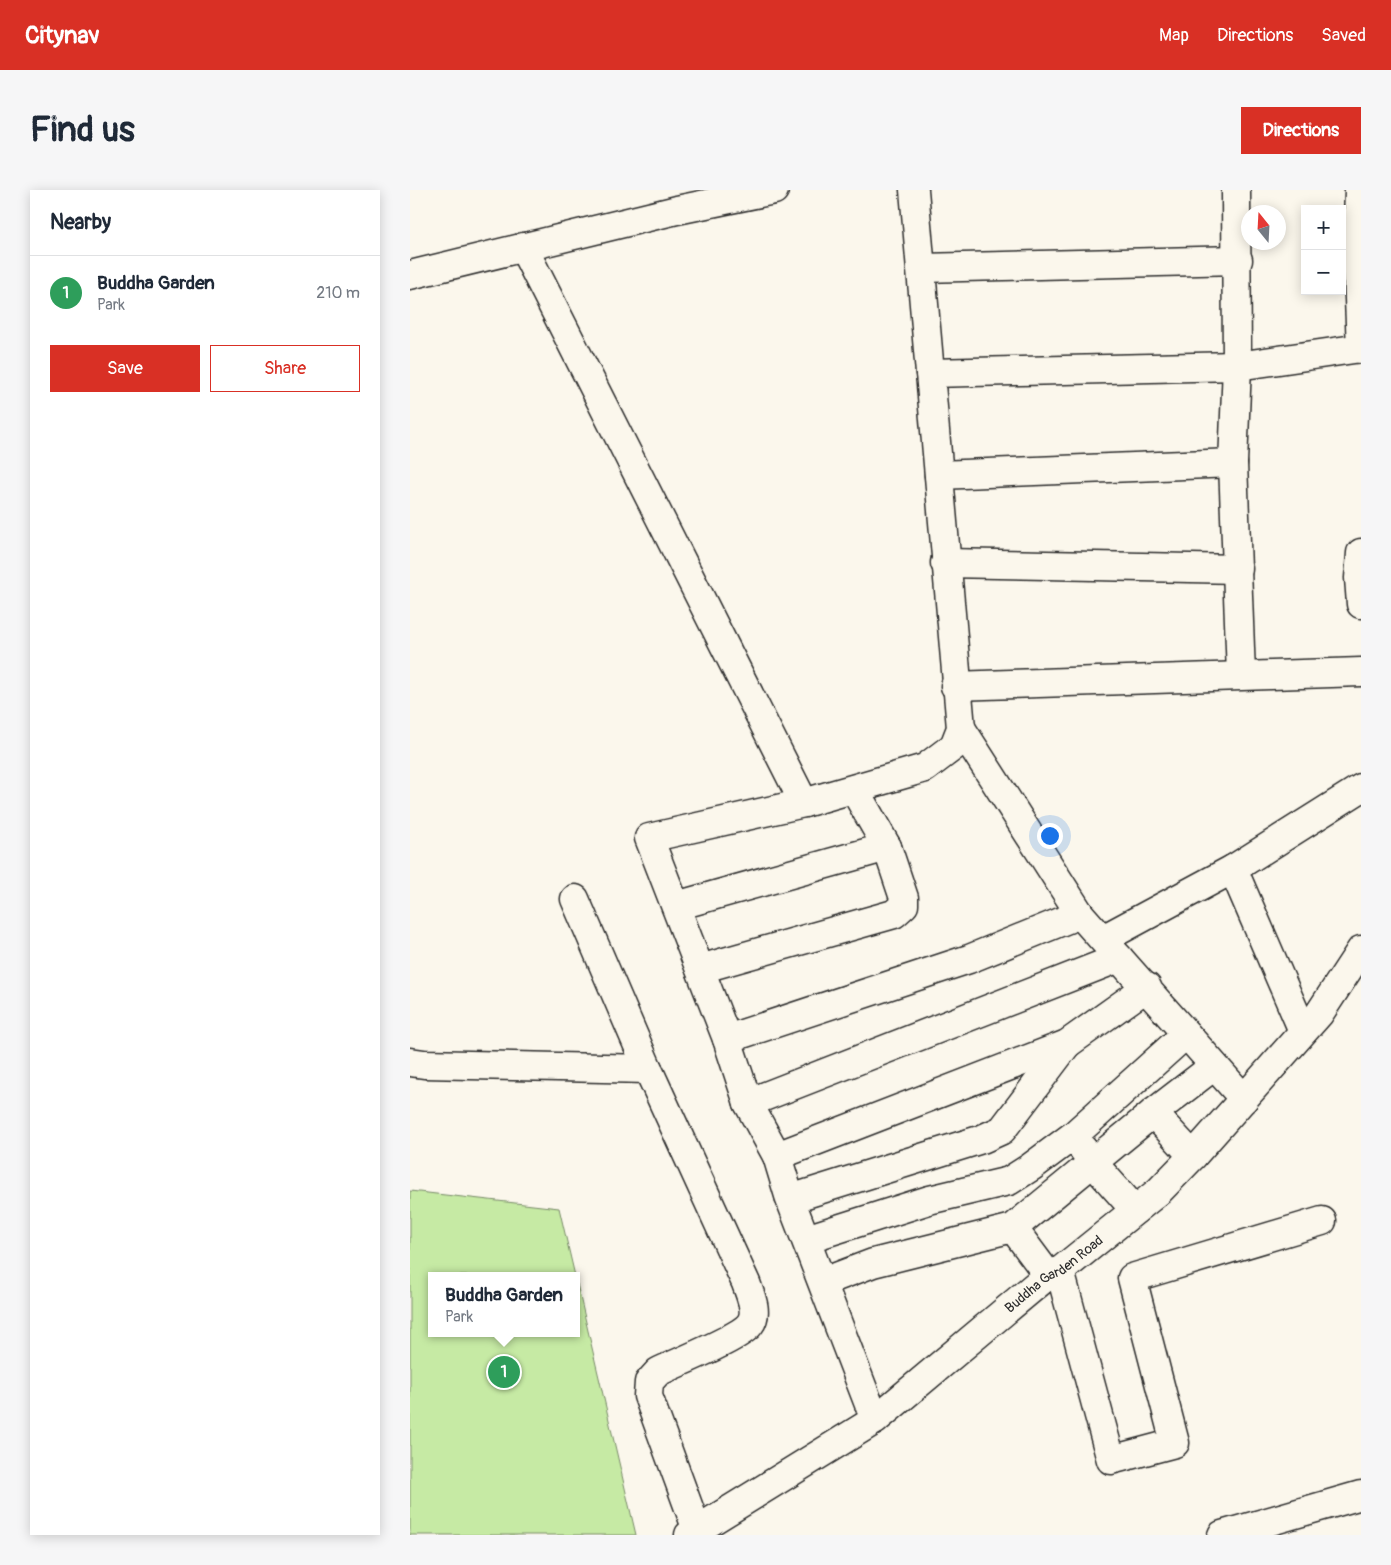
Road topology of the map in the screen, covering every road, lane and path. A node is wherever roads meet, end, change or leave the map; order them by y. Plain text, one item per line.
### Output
1 (774, 190) edge
2 (914, 190) edge
3 (1236, 190) edge
4 (1359, 190) edge
5 (522, 247) junction
6 (1238, 260) junction
7 (922, 268) junction
8 (1359, 269) edge
9 (410, 275) edge
10 (1361, 349) edge
11 (1237, 366) junction
12 (930, 373) junction
13 (1233, 463) junction
14 (938, 475) junction
15 (945, 563) junction
16 (1238, 569) junction
17 (1361, 672) edge
18 (1240, 675) junction
19 (955, 686) junction
20 (961, 728) junction
21 (1361, 788) edge
22 (854, 789) junction
23 (804, 803) junction
24 (888, 847) junction
25 (1233, 869) junction
26 (575, 898) dead end
27 (676, 906) junction
28 (1080, 914) junction
29 (1111, 949) junction
30 (1361, 950) edge
31 (700, 969) junction
32 (1147, 988) junction
33 (1303, 1031) junction
34 (1186, 1034) junction
35 (727, 1039) junction
36 (1067, 1044) junction
37 (410, 1062) edge
38 (1214, 1066) junction
39 (648, 1069) junction
40 (1244, 1099) junction
41 (748, 1103) junction
42 (1153, 1113) junction
43 (1074, 1135) junction
44 (777, 1156) junction
45 (1194, 1156) junction
46 (1094, 1164) junction
47 (790, 1199) junction
48 (1135, 1210) junction
49 (1322, 1221) dead end
50 (1013, 1228) junction
51 (806, 1239) junction
52 (1054, 1273) junction
53 (824, 1282) junction
54 (875, 1420) junction
55 (1361, 1495) edge
56 (693, 1533) edge
57 (1222, 1535) edge

1 - 5 street
2 - 7 street
3 - 6 street
4 - 8 street
5 - 9 street
5 - 23 street
6 - 7 street
6 - 11 street
7 - 12 street
8 - 10 street
10 - 11 street
11 - 12 street
11 - 13 street
12 - 14 street
13 - 14 street
13 - 16 street
14 - 15 street
15 - 16 street
15 - 19 street
16 - 18 street
17 - 18 street
18 - 19 street
19 - 20 street
20 - 22 street
20 - 28 street
21 - 25 street
22 - 23 street
22 - 24 street
23 - 27 street
24 - 27 street
24 - 31 street
25 - 29 street
25 - 33 street
26 - 39 street
27 - 31 street
28 - 29 street
28 - 35 street
29 - 32 street
29 - 41 street
30 - 33 street, Buddha Garden Road
31 - 35 street
32 - 34 street
32 - 36 street
33 - 40 street, Buddha Garden Road
34 - 38 street
34 - 43 street
35 - 41 street
36 - 44 street
36 - 47 street
37 - 39 street
38 - 40 street
38 - 42 street
39 - 56 street
40 - 45 street, Buddha Garden Road
41 - 44 street
42 - 45 street
42 - 46 street
43 - 46 street
43 - 51 street
44 - 47 street
45 - 48 street, Buddha Garden Road
46 - 48 street
46 - 50 street
47 - 51 street
48 - 52 street, Buddha Garden Road
49 - 52 street
50 - 52 street
50 - 53 street
51 - 53 street
52 - 54 street, Buddha Garden Road
53 - 54 street
54 - 56 street, Buddha Garden Road
55 - 57 street

